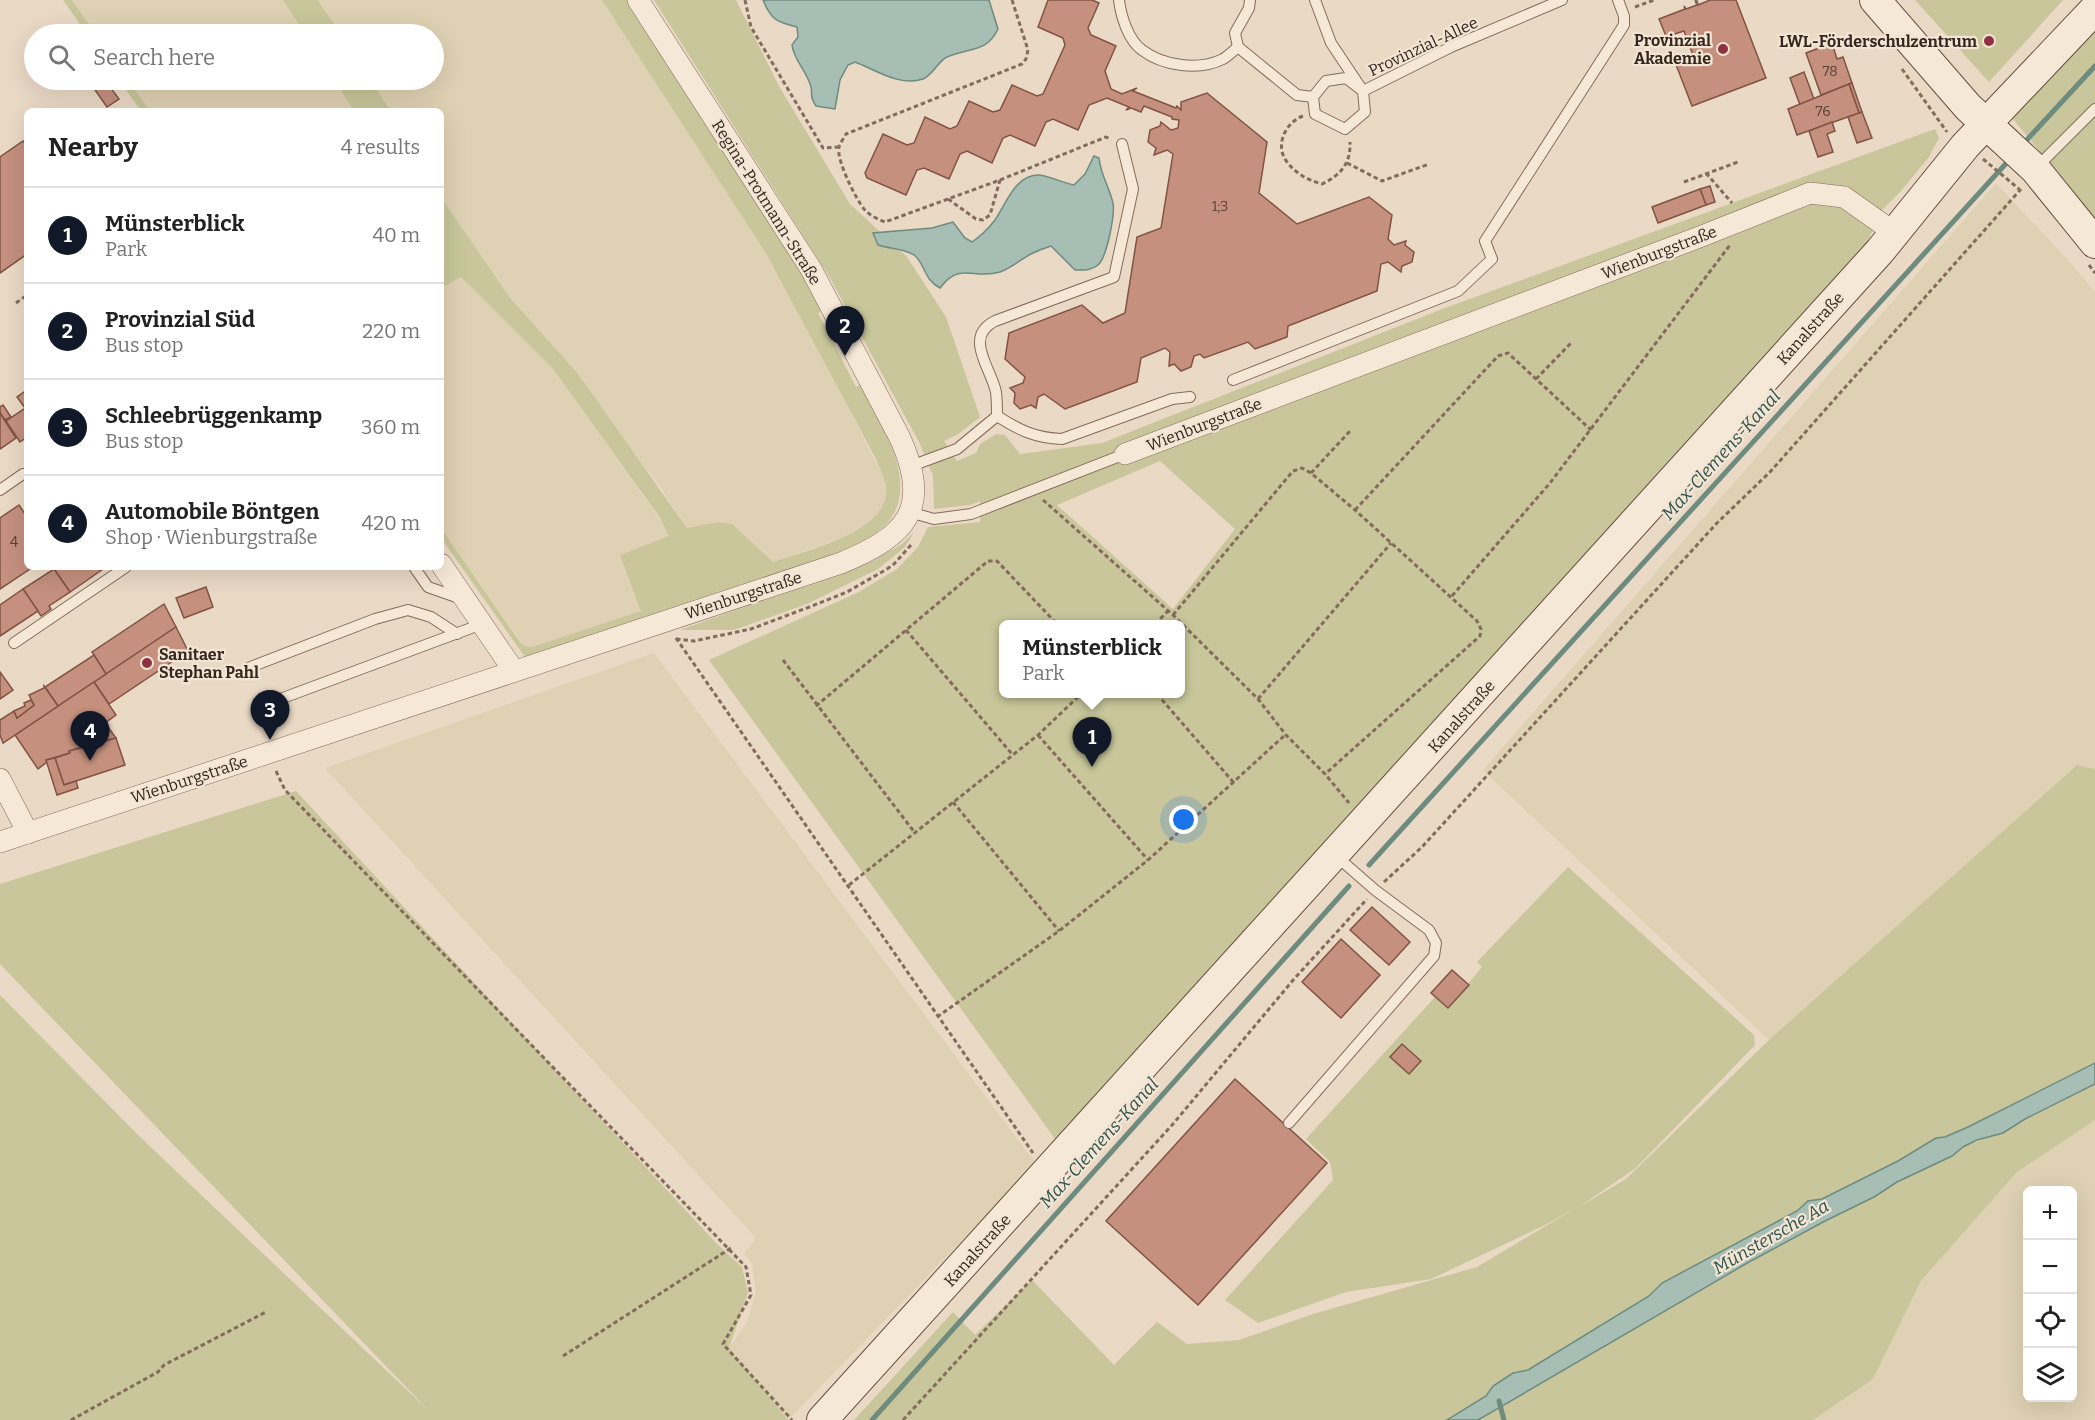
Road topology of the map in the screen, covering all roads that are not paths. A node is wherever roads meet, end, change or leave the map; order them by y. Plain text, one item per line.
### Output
1 (638, 0) edge
2 (1119, 0) edge
3 (1250, 0) edge
4 (1315, 0) edge
5 (1562, 0) edge
6 (1618, 0) edge
7 (1875, 0) edge
8 (2095, 9) edge
9 (1238, 47) junction
10 (1363, 91) junction
11 (1313, 98) junction
12 (2095, 109) edge
13 (1122, 144) road end
14 (2011, 162) junction
15 (1895, 233) junction
16 (2095, 243) edge
17 (1233, 380) dead end
18 (1190, 397) dead end
19 (997, 416) junction
20 (1125, 454) joint
21 (911, 466) junction
22 (23, 474) dead end
23 (0, 490) edge
24 (916, 515) junction
25 (444, 568) edge
26 (122, 570) edge
27 (416, 570) edge
28 (465, 600) junction
29 (482, 624) junction
30 (457, 634) junction
31 (14, 643) dead end
32 (248, 668) dead end
33 (514, 671) junction
34 (264, 705) dead end
35 (0, 779) edge
36 (28, 833) junction
37 (0, 842) edge
38 (1335, 855) junction
39 (1289, 1123) dead end
40 (822, 1420) edge

1 - 21 street, Regina-Protmann-Straße
2 - 9 lane
3 - 9 lane
4 - 10 lane
5 - 10 lane, Provinzial-Allee
6 - 17 lane
7 - 14 main road
8 - 14 main road, Kanalstraße
9 - 11 lane
10 - 11 lane, Provinzial-Allee
10 - 11 lane, Provinzial-Allee
12 - 14 lane
13 - 19 lane
14 - 15 main road, Kanalstraße
14 - 16 main road
15 - 20 street, Wienburgstraße
15 - 38 main road, Kanalstraße
18 - 19 lane
19 - 21 lane
20 - 24 lane, Wienburgstraße
21 - 24 street, Regina-Protmann-Straße
22 - 23 lane
24 - 33 street, Wienburgstraße
25 - 28 street
26 - 31 lane
27 - 28 lane
28 - 29 street
29 - 30 lane
29 - 33 street
30 - 32 lane
30 - 34 lane
33 - 36 street, Wienburgstraße
35 - 36 street
36 - 37 street, Wienburgstraße
38 - 39 lane
38 - 40 main road, Kanalstraße

